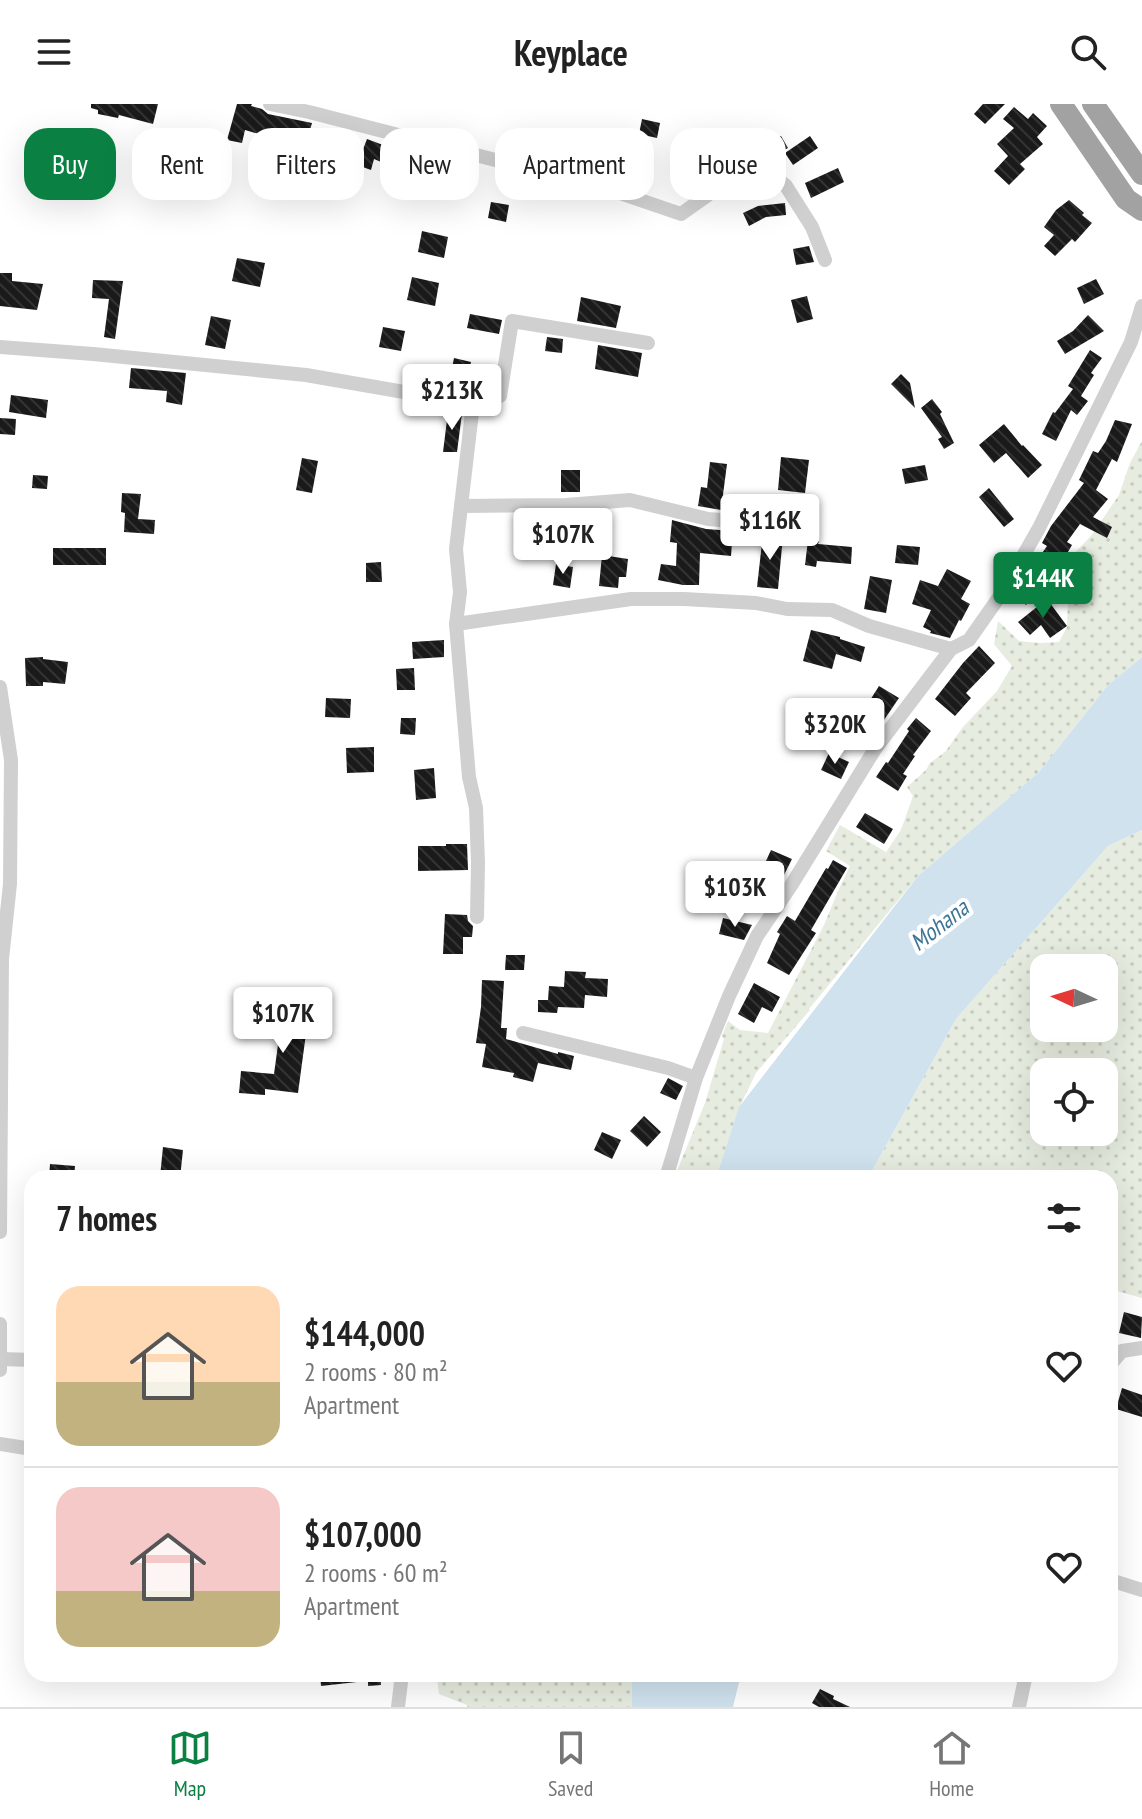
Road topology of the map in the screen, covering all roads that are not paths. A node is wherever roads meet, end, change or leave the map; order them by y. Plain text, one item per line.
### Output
1 (270, 104) edge
2 (1061, 104) edge
3 (1093, 104) edge
4 (1142, 174) edge
5 (1134, 204) edge
6 (825, 260) dead end
7 (1142, 306) edge
8 (648, 343) dead end
9 (0, 347) edge
10 (473, 404) junction
11 (461, 506) junction
12 (793, 526) dead end
13 (456, 624) junction
14 (951, 649) junction
15 (0, 687) edge
16 (5, 805) edge
17 (477, 917) dead end
18 (523, 1033) dead end
19 (696, 1078) junction
20 (668, 1170) edge
21 (0, 1232) edge
22 (0, 1324) edge
23 (1142, 1348) edge
24 (1118, 1356) edge
25 (1, 1359) edge
26 (24, 1360) edge
27 (0, 1370) edge
28 (0, 1444) edge
29 (24, 1448) edge
30 (1118, 1582) edge
31 (1142, 1590) edge
32 (401, 1682) edge
33 (1024, 1682) edge
34 (398, 1707) edge
35 (1019, 1707) edge

1 - 6 street
2 - 5 highway
3 - 4 highway
7 - 14 street
8 - 10 street
9 - 10 street
10 - 11 street
11 - 12 street
11 - 13 street
13 - 14 street
13 - 17 street
14 - 19 street
15 - 16 street
16 - 21 street
18 - 19 street
19 - 20 street
22 - 25 street
23 - 24 street
25 - 26 street
25 - 27 street
28 - 29 street
30 - 31 street
32 - 34 street
33 - 35 street

